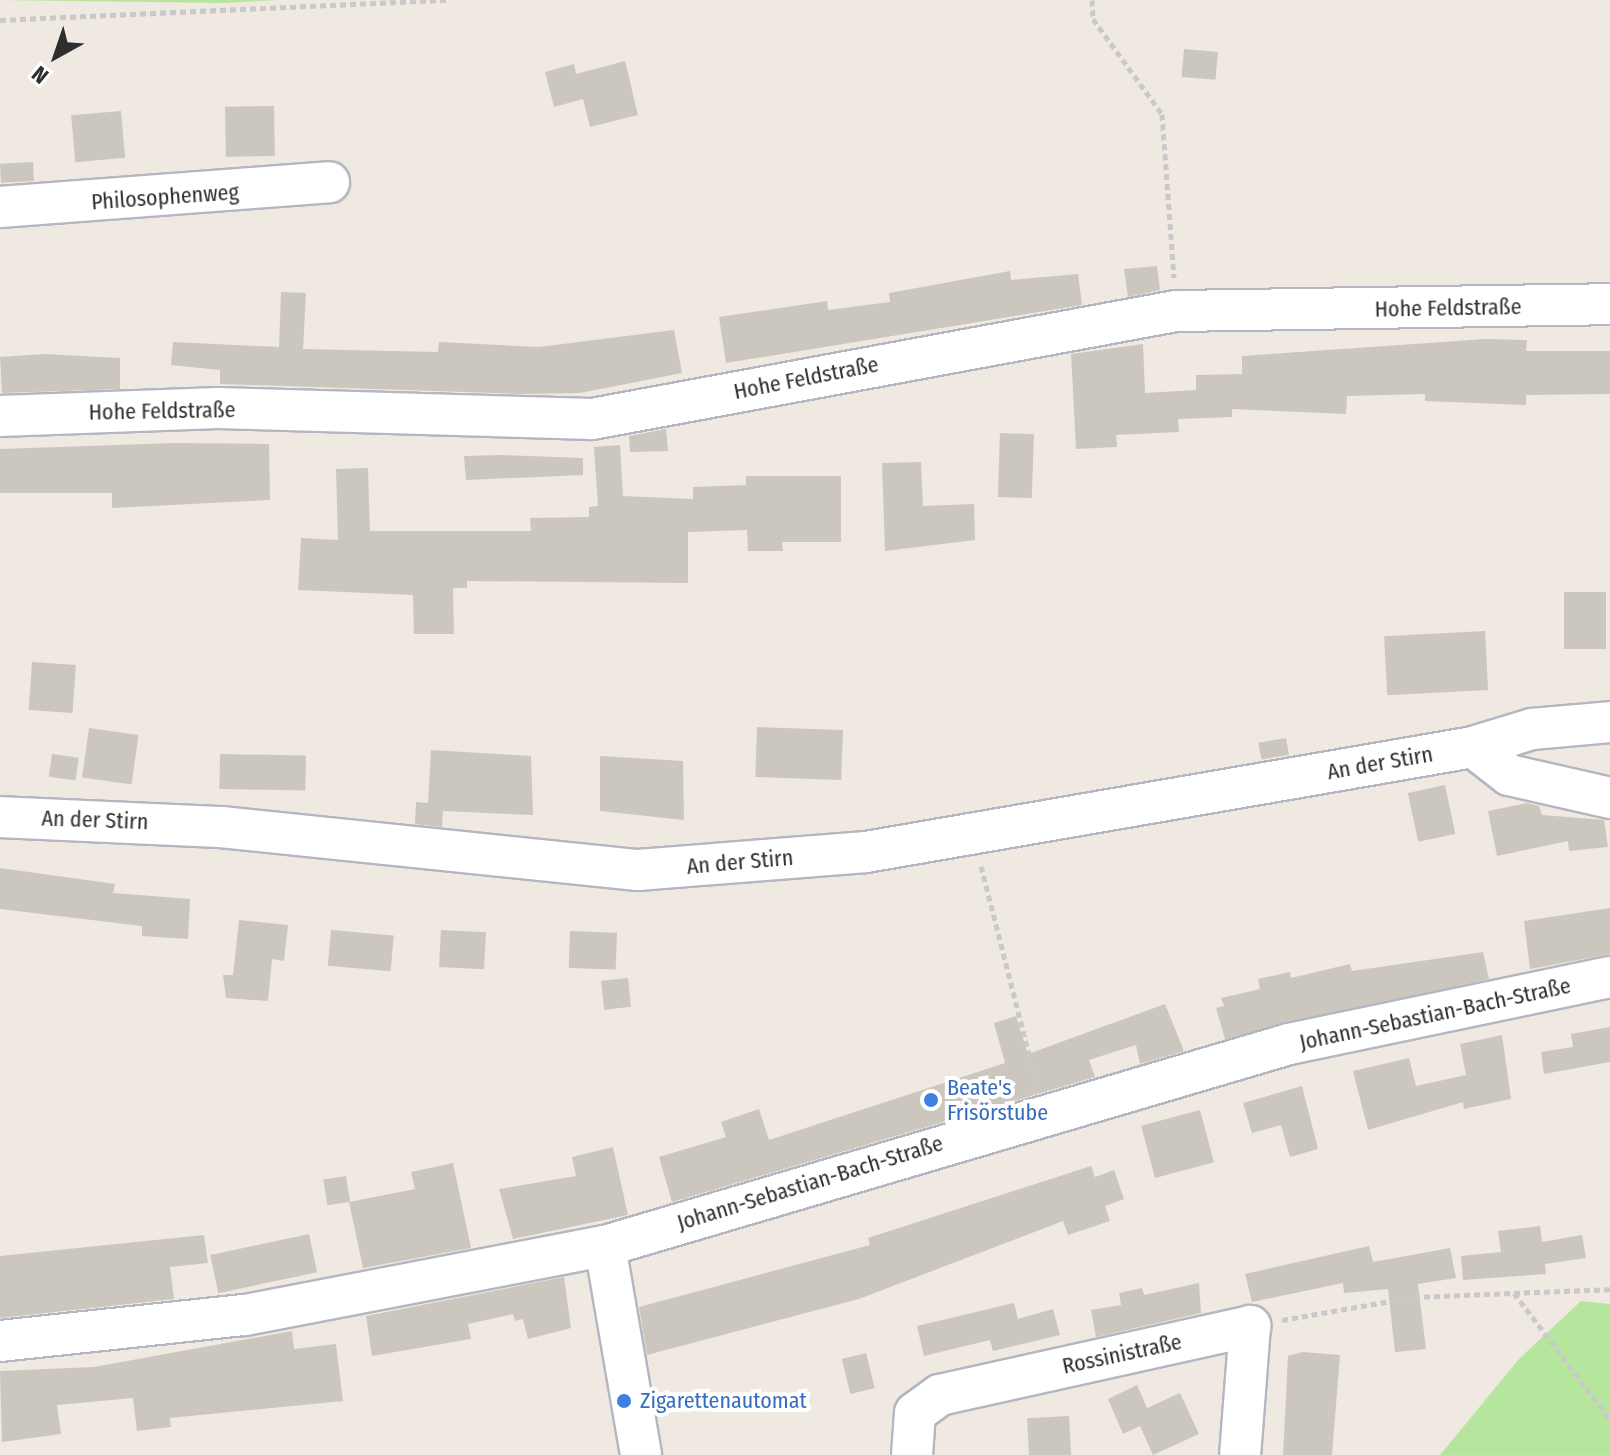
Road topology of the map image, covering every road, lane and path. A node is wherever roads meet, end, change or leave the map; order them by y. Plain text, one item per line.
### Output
1 (447, 0) edge
2 (1092, 0) edge
3 (0, 20) edge
4 (329, 182) dead end
5 (0, 207) edge
6 (1610, 304) edge
7 (1176, 311) junction
8 (0, 416) edge
9 (1610, 722) edge
10 (1473, 747) junction
11 (1610, 798) edge
12 (0, 817) edge
13 (979, 857) dead end
14 (1610, 977) edge
15 (1038, 1090) dead end
16 (605, 1246) junction
17 (1610, 1289) edge
18 (1513, 1292) junction
19 (1250, 1326) junction
20 (0, 1341) edge
21 (1610, 1420) edge
22 (641, 1455) edge
23 (912, 1455) edge
24 (1240, 1455) edge

1 - 3 path
2 - 7 path
4 - 5 street, Philosophenweg
6 - 7 street, Hohe Feldstraße
7 - 8 street, Hohe Feldstraße
9 - 10 street, An der Stirn
10 - 11 street
10 - 12 street, An der Stirn
13 - 15 path
14 - 16 street, Johann-Sebastian-Bach-Straße
16 - 20 street, Johann-Sebastian-Bach-Straße
16 - 22 street
17 - 18 path
18 - 19 path
18 - 21 path
19 - 23 street, Rossinistraße
19 - 24 street

